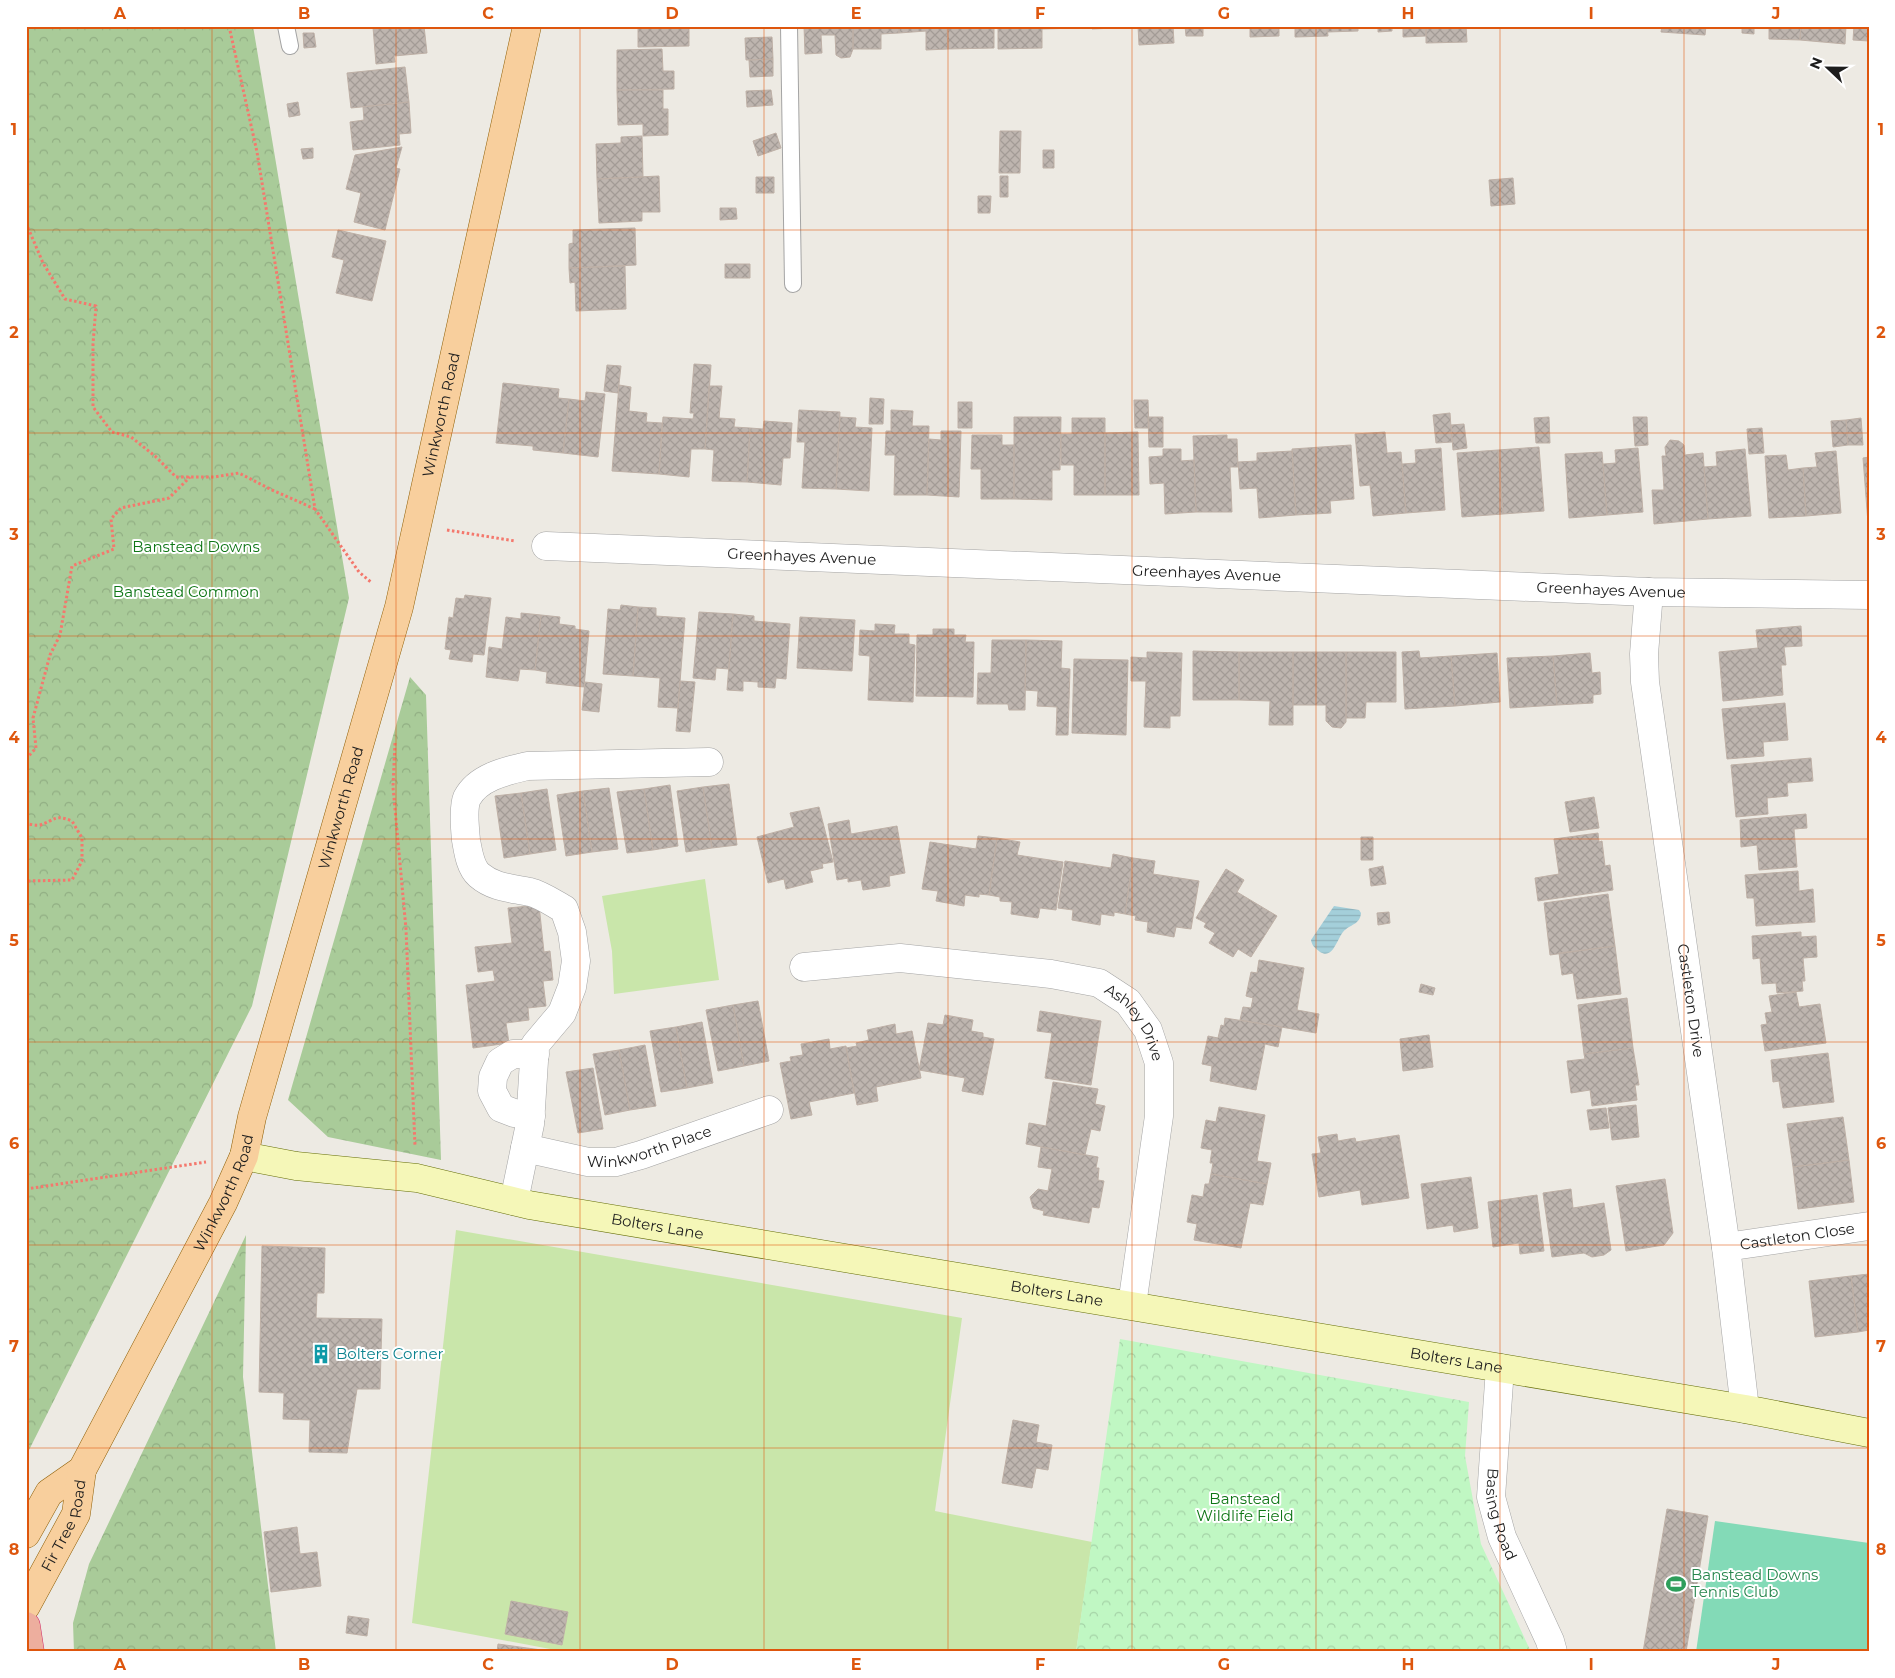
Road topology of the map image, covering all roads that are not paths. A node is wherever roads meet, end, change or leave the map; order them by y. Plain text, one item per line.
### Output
1 (286, 26) edge
2 (527, 26) edge
3 (789, 26) edge
4 (290, 46) dead end
5 (793, 284) dead end
6 (546, 546) road end
7 (1649, 592) junction
8 (1869, 595) edge
9 (709, 762) dead end
10 (804, 967) dead end
11 (535, 1054) junction
12 (770, 1110) dead end
13 (529, 1129) junction
14 (244, 1156) junction
15 (514, 1201) junction
16 (1869, 1226) edge
17 (1726, 1247) junction
18 (1132, 1305) junction
19 (1500, 1368) junction
20 (1745, 1409) junction
21 (1869, 1434) edge
22 (82, 1470) junction
23 (26, 1534) edge
24 (26, 1606) edge
25 (26, 1626) edge
26 (30, 1652) edge
27 (1552, 1652) edge

1 - 4 lane
2 - 14 main road, Winkworth Road
3 - 5 lane
6 - 7 street, Greenhayes Avenue
7 - 8 street, Greenhayes Avenue
7 - 17 street, Castleton Drive
9 - 11 street
10 - 18 street, Ashley Drive
11 - 13 street
11 - 13 street, Winkworth Place
12 - 13 street, Winkworth Place
13 - 15 street
14 - 15 main road, Bolters Lane
14 - 22 main road, Winkworth Road
15 - 18 main road, Bolters Lane
16 - 17 street, Castleton Close
17 - 20 street, Castleton Drive
18 - 19 main road, Bolters Lane
19 - 20 main road, Bolters Lane
19 - 27 street, Basing Road
20 - 21 main road, Bolters Lane
22 - 23 main road, Winkworth Road
22 - 24 main road, Fir Tree Road
25 - 26 highway

